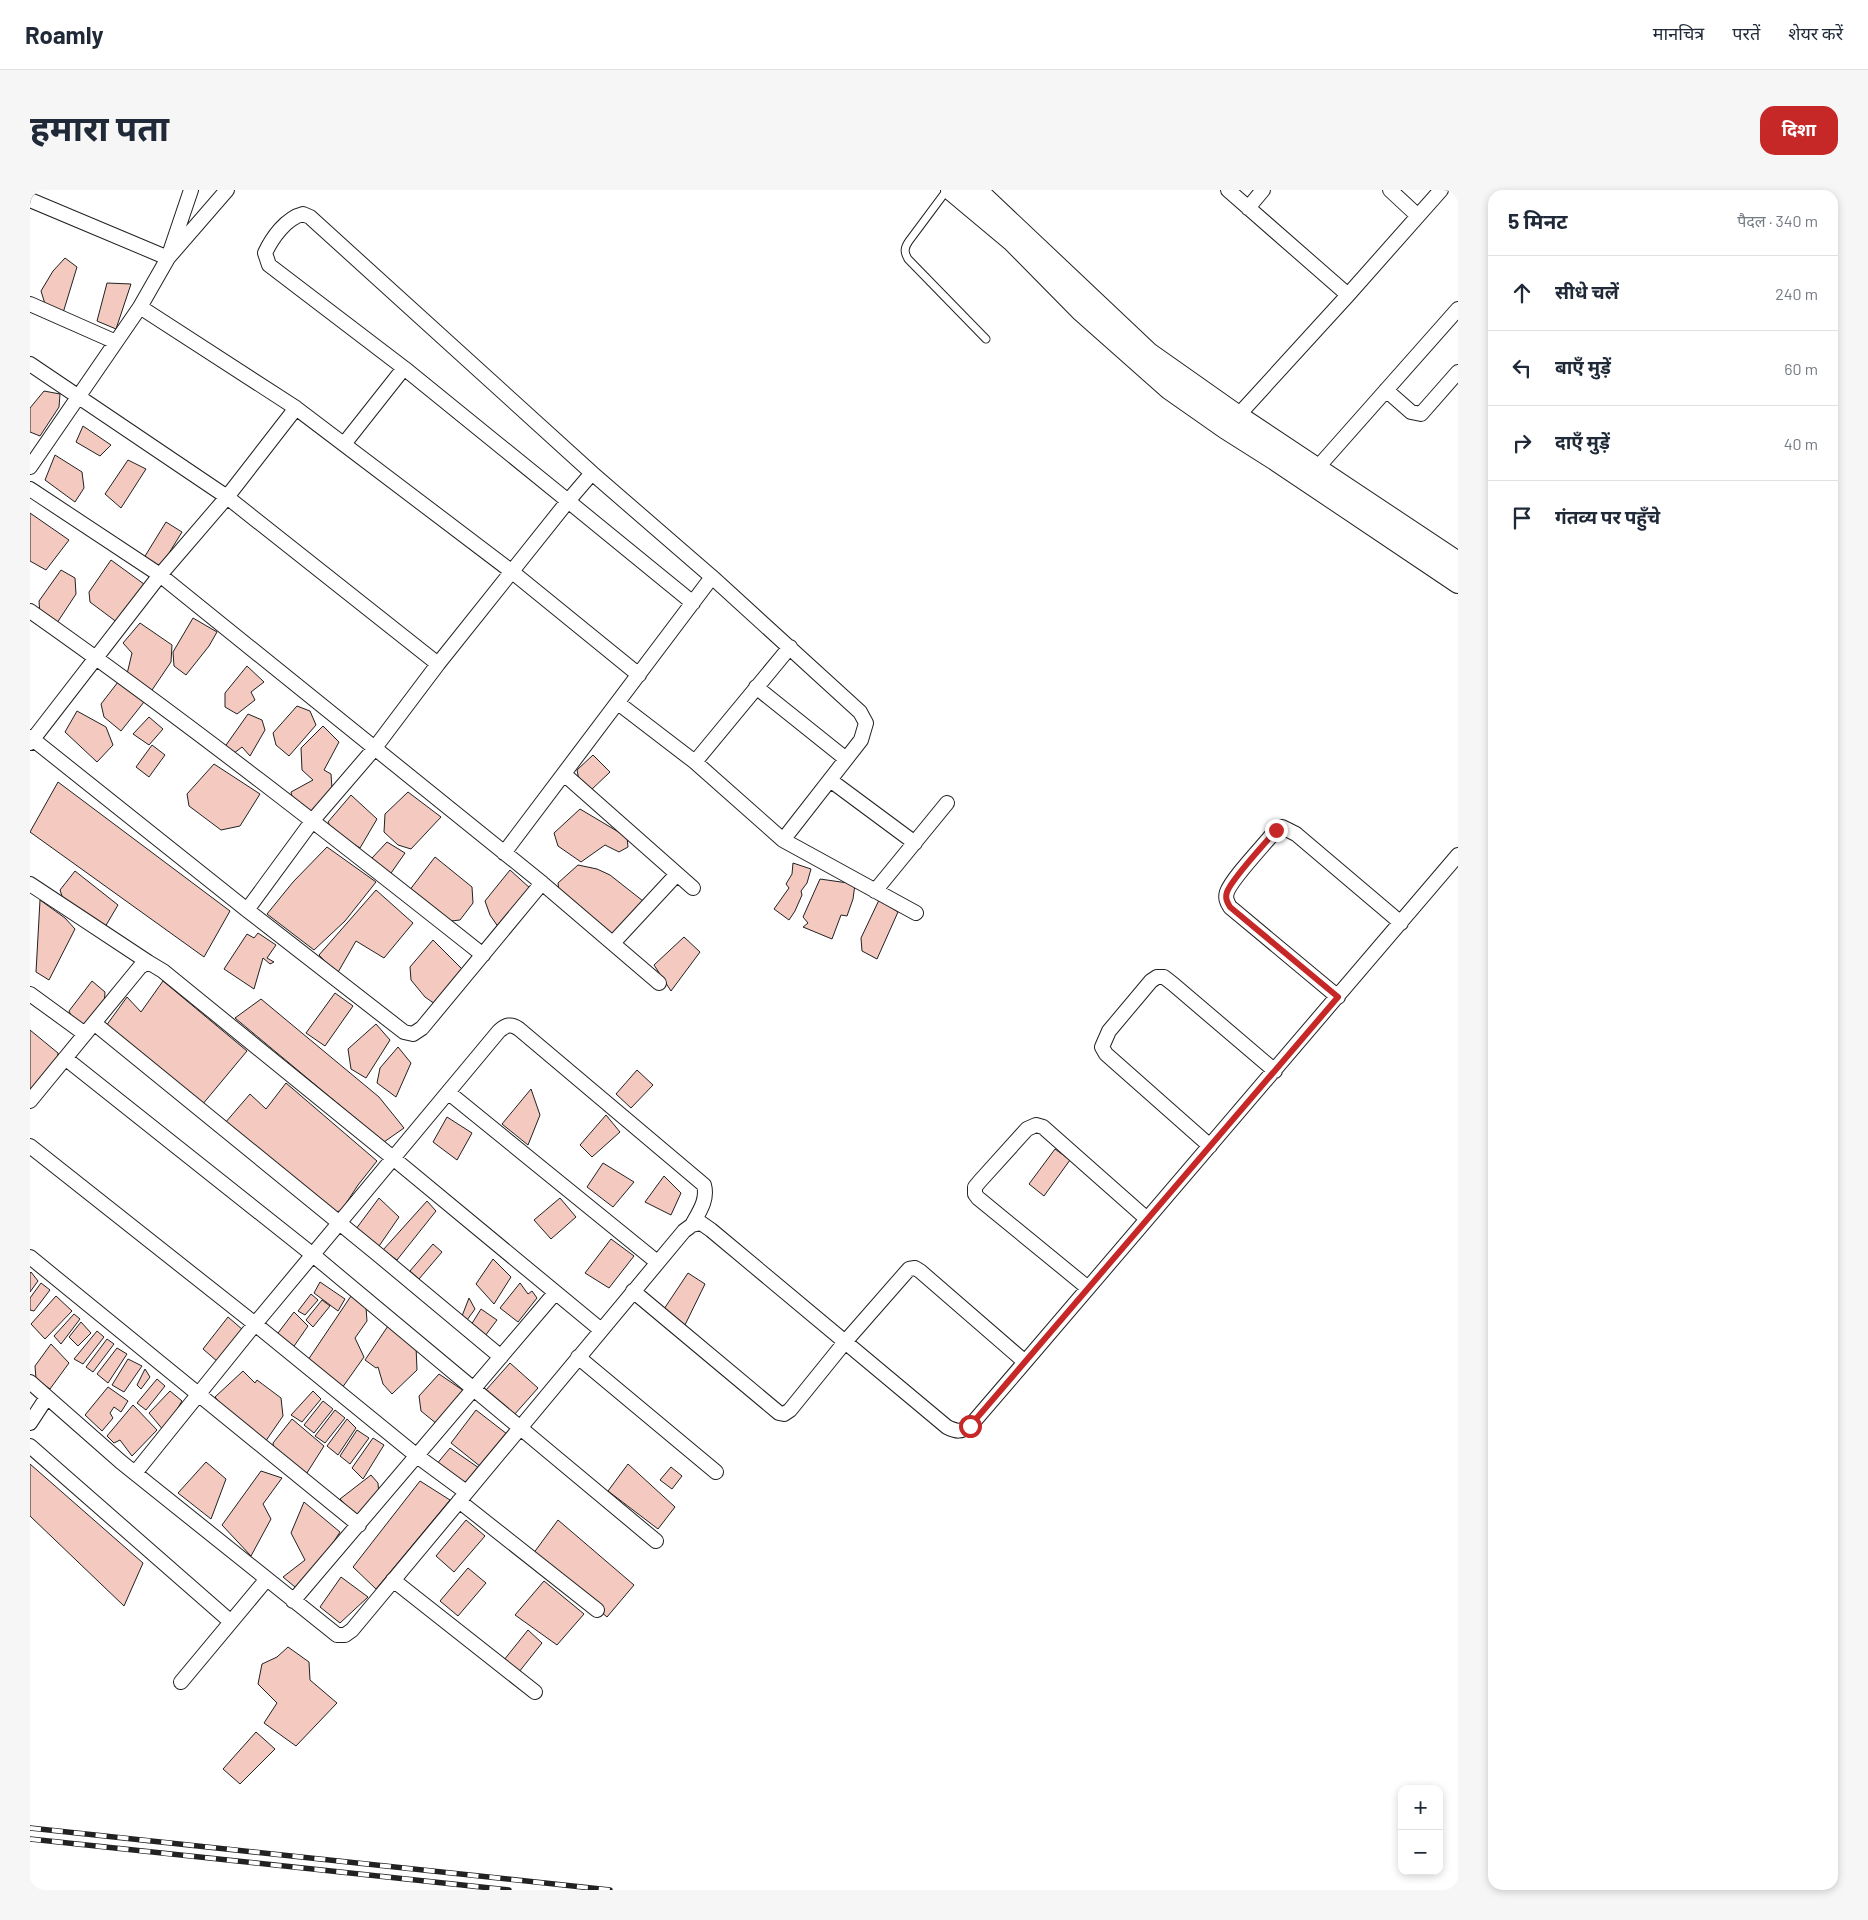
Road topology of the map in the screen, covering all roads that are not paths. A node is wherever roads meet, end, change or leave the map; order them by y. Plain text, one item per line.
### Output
1 (191, 190) edge
2 (227, 190) edge
3 (947, 190) edge
4 (951, 190) edge
5 (1228, 190) edge
6 (1263, 190) edge
7 (1390, 190) edge
8 (1441, 190) edge
9 (984, 193) edge
10 (30, 200) edge
11 (1248, 208) junction
12 (1418, 216) junction
13 (168, 258) junction
14 (1348, 295) junction
15 (30, 304) edge
16 (140, 307) junction
17 (1458, 309) edge
18 (986, 338) dead end
19 (116, 342) junction
20 (30, 364) edge
21 (404, 368) junction
22 (1458, 372) edge
23 (1386, 390) junction
24 (78, 395) junction
25 (296, 408) junction
26 (1231, 422) junction
27 (344, 444) junction
28 (30, 467) edge
29 (592, 474) junction
30 (1311, 475) junction
31 (30, 489) edge
32 (227, 496) junction
33 (568, 500) junction
34 (1458, 562) edge
35 (511, 571) junction
36 (160, 576) junction
37 (712, 577) junction
38 (1458, 583) edge
39 (693, 603) junction
40 (30, 611) edge
41 (790, 647) junction
42 (97, 658) junction
43 (438, 664) junction
44 (639, 675) junction
45 (756, 687) junction
46 (618, 703) junction
47 (31, 740) edge
48 (374, 749) junction
49 (846, 759) junction
50 (695, 762) junction
51 (564, 774) junction
52 (830, 780) junction
53 (947, 803) dead end
54 (313, 820) junction
55 (783, 840) junction
56 (914, 843) junction
57 (504, 853) junction
58 (1458, 855) edge
59 (677, 874) junction
60 (30, 884) edge
61 (542, 884) junction
62 (693, 888) dead end
63 (875, 891) junction
64 (247, 910) junction
65 (916, 913) dead end
66 (1401, 923) junction
67 (613, 944) junction
68 (483, 955) junction
69 (148, 962) junction
70 (659, 983) dead end
71 (30, 994) edge
72 (1338, 997) junction
73 (90, 1029) junction
74 (66, 1058) junction
75 (1275, 1071) junction
76 (449, 1093) junction
77 (30, 1101) edge
78 (30, 1146) edge
79 (1210, 1146) junction
80 (393, 1158) junction
81 (1147, 1219) junction
82 (340, 1222) junction
83 (692, 1225) junction
84 (312, 1255) junction
85 (30, 1258) edge
86 (658, 1262) junction
87 (1088, 1288) junction
88 (633, 1291) junction
89 (555, 1293) junction
90 (255, 1324) junction
91 (601, 1330) junction
92 (845, 1342) junction
93 (501, 1357) junction
94 (578, 1358) junction
95 (1024, 1362) junction
96 (30, 1382) edge
97 (474, 1389) junction
98 (198, 1395) junction
99 (47, 1397) junction
100 (31, 1420) edge
101 (520, 1427) junction
102 (30, 1446) edge
103 (417, 1456) junction
104 (716, 1472) dead end
105 (135, 1473) junction
106 (463, 1496) junction
107 (359, 1525) junction
108 (656, 1541) dead end
109 (266, 1580) junction
110 (393, 1580) junction
111 (293, 1601) junction
112 (597, 1610) dead end
113 (231, 1622) junction
114 (181, 1682) dead end
115 (534, 1692) dead end

1 - 13 street
2 - 13 street
3 - 18 lane
4 - 26 street
5 - 11 street
6 - 11 street
7 - 12 street
8 - 12 street
9 - 26 street
10 - 13 street
11 - 14 street
12 - 14 street
13 - 16 street
14 - 26 street
15 - 19 street
16 - 19 street
16 - 25 street
17 - 23 street
19 - 24 street
20 - 24 street
21 - 27 street
21 - 29 street
21 - 33 street
22 - 23 street
23 - 30 street
24 - 28 street
24 - 32 street
25 - 27 street
25 - 32 street
26 - 30 street
27 - 35 street
29 - 33 street
29 - 37 street
30 - 34 street
30 - 38 street
31 - 36 street
32 - 36 street
32 - 43 street
33 - 35 street
33 - 39 street
35 - 43 street
35 - 44 street
36 - 42 street
36 - 48 street
37 - 39 street
37 - 41 street
39 - 44 street
40 - 42 street
41 - 45 street
41 - 49 street
42 - 47 street
42 - 54 street
43 - 48 street
44 - 46 street
45 - 49 street
45 - 50 street
46 - 50 street
46 - 51 street
47 - 64 street
48 - 54 street
48 - 57 street
49 - 52 street
50 - 55 street
51 - 57 street
51 - 59 street
52 - 55 street
52 - 56 street
53 - 56 street
54 - 64 street
54 - 68 street
55 - 63 street
56 - 63 street
57 - 61 street
58 - 66 street
59 - 62 street
59 - 67 street
60 - 69 street
61 - 67 street
61 - 68 street
63 - 65 street
64 - 68 street
66 - 72 street
66 - 72 street
67 - 70 street
69 - 73 street
69 - 80 street
71 - 73 street
72 - 75 street
73 - 74 street
73 - 82 street
74 - 77 street
74 - 84 street
75 - 79 street
75 - 79 street
76 - 80 street
76 - 83 street
76 - 86 street
78 - 90 street
79 - 81 street
80 - 82 street
80 - 89 street
81 - 87 street
81 - 87 street
82 - 84 street
82 - 93 street
83 - 86 street
83 - 92 street
84 - 90 street
84 - 97 street
85 - 98 street
86 - 88 street
87 - 95 street
88 - 91 street
88 - 92 street
89 - 91 street
89 - 93 street
90 - 98 street
90 - 103 street
91 - 94 street
92 - 95 street
92 - 95 street
93 - 97 street
94 - 101 street
94 - 104 street
96 - 99 street
97 - 101 street
97 - 103 street
98 - 105 street
98 - 107 street
99 - 100 street
99 - 105 street
101 - 106 street
101 - 108 street
102 - 113 street
103 - 106 street
103 - 107 street
105 - 109 street
106 - 110 street
106 - 112 street
107 - 111 street
109 - 111 street
109 - 113 street
110 - 111 street
110 - 115 street
113 - 114 street

